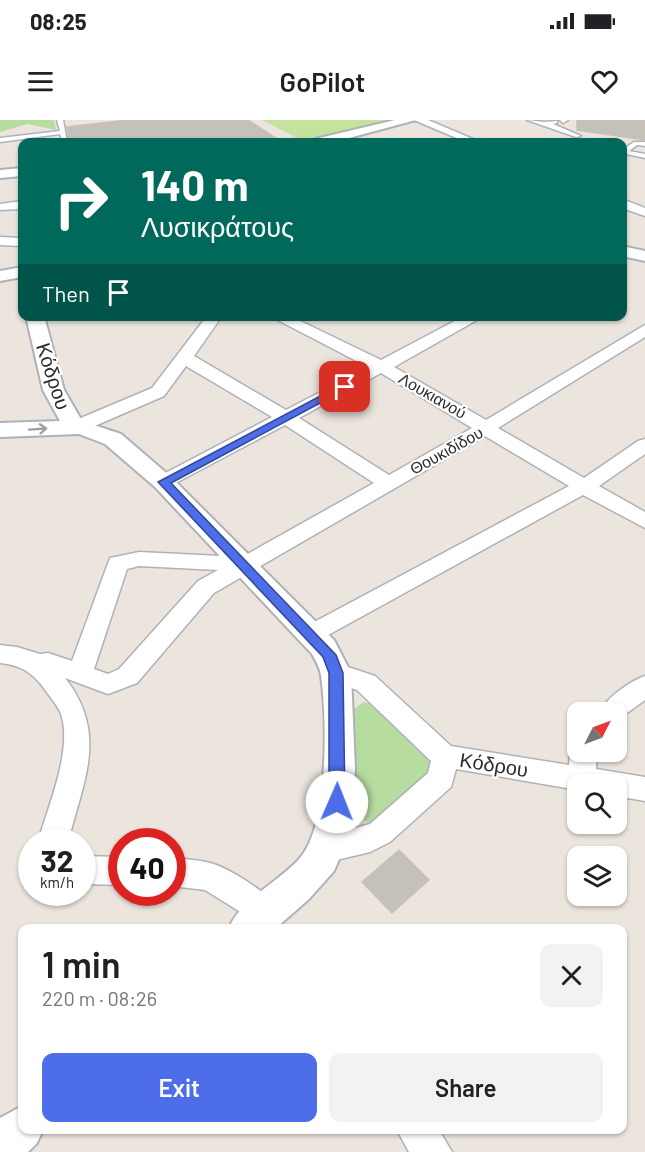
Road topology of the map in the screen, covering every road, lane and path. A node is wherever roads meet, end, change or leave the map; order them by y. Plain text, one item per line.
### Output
1 (60, 120) edge
2 (410, 120) edge
3 (418, 120) edge
4 (530, 120) edge
5 (562, 121) edge
6 (548, 124) junction
7 (446, 131) junction
8 (63, 132) junction
9 (578, 136) dead end
10 (64, 138) edge
11 (337, 138) edge
12 (430, 138) dead end
13 (464, 138) edge
14 (0, 140) edge
15 (645, 144) edge
16 (627, 150) edge
17 (627, 153) edge
18 (634, 154) junction
19 (645, 156) edge
20 (18, 172) edge
21 (0, 174) edge
22 (18, 205) edge
23 (627, 205) edge
24 (3, 207) dead end
25 (645, 212) edge
26 (0, 241) edge
27 (18, 242) edge
28 (18, 273) edge
29 (0, 276) edge
30 (36, 321) edge
31 (211, 321) edge
32 (287, 321) edge
33 (468, 321) edge
34 (645, 330) edge
35 (185, 358) junction
36 (383, 367) junction
37 (286, 418) junction
38 (76, 427) junction
39 (487, 427) junction
40 (0, 430) edge
41 (641, 454) edge
42 (163, 482) junction
43 (388, 483) junction
44 (584, 486) junction
45 (645, 521) edge
46 (242, 564) junction
47 (311, 634) junction
48 (0, 654) edge
49 (38, 664) junction
50 (80, 673) junction
51 (336, 673) junction
52 (645, 686) edge
53 (625, 702) edge
54 (445, 756) junction
55 (583, 765) edge
56 (645, 789) edge
57 (57, 828) edge
58 (328, 848) junction
59 (186, 874) edge
60 (253, 924) edge
61 (18, 1132) edge
62 (418, 1134) edge
63 (0, 1148) edge
64 (433, 1152) edge

1 - 8 lane
2 - 11 street
3 - 7 street
4 - 6 lane
5 - 6 lane
6 - 9 lane
7 - 12 street
7 - 13 street
8 - 10 lane
8 - 14 lane
15 - 16 lane
15 - 18 lane
17 - 18 lane
18 - 19 lane
20 - 21 street
22 - 24 street
23 - 25 street
26 - 27 street
28 - 29 street
30 - 38 street, Κόδρου
31 - 35 street
32 - 36 street, Λουκιανού
33 - 36 street
34 - 39 street, Θουκιδίδου
35 - 37 street
35 - 38 street
36 - 37 street
36 - 39 street, Λουκιανού
37 - 42 street
37 - 43 street
40 -> 38 street
38 - 42 street, Κόδρου
39 - 43 street, Θουκιδίδου
39 - 44 street, Λουκιανού
41 - 44 street
42 - 46 street, Κόδρου
43 - 46 street, Θουκιδίδου
44 - 45 street, Λουκιανού
44 - 47 street
46 - 47 street, Κόδρου
46 - 50 street, Θουκιδίδου
46 - 50 street
47 - 51 street, Κόδρου
48 - 49 street, Θουκιδίδου
49 - 50 street, Θουκιδίδου
49 - 57 street
51 - 54 street, Κόδρου
51 - 58 street, Κόδρου
52 - 53 street
54 - 55 street, Κόδρου
54 - 58 street
55 - 56 street, Κόδρου
58 - 60 street
59 - 60 street
61 - 63 street
62 - 64 street

